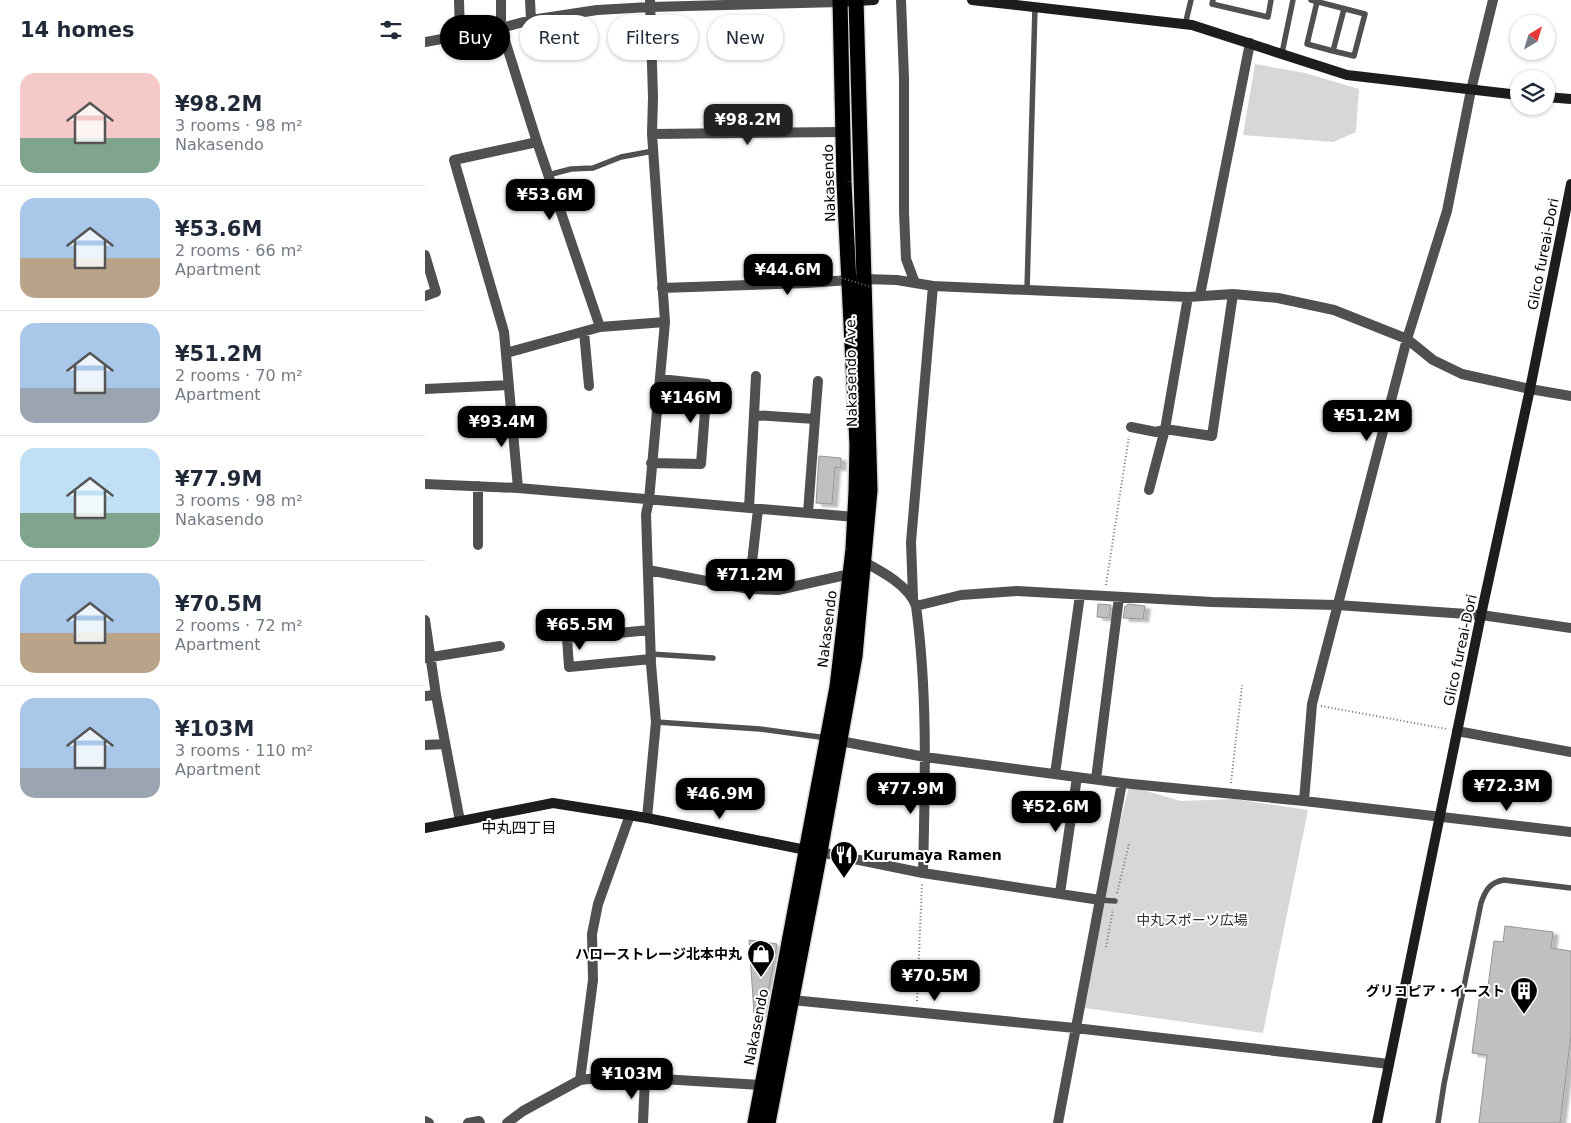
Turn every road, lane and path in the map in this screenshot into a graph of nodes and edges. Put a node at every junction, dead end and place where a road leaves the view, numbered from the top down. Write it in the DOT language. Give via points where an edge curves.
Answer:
graph roads {
  1 [pos="459,0"];
  2 [pos="501,0"];
  3 [pos="530,0"];
  4 [pos="874,0"];
  5 [pos="901,0"];
  6 [pos="972,0"];
  7 [pos="1191,0"];
  8 [pos="1213,0"];
  9 [pos="1271,0"];
  10 [pos="1285,0"];
  11 [pos="1493,0"];
  12 [pos="848,1"];
  13 [pos="1293,1"];
  14 [pos="1314,1"];
  15 [pos="650,3"];
  16 [pos="597,5"];
  17 [pos="1035,7"];
  18 [pos="1344,9"];
  19 [pos="459,15"];
  20 [pos="501,15"];
  21 [pos="531,15"];
  22 [pos="553,15"];
  23 [pos="1185,25"];
  24 [pos="440,39"];
  25 [pos="425,42"];
  26 [pos="1250,43"];
  27 [pos="1333,51"];
  28 [pos="1282,53"];
  29 [pos="510,56"];
  30 [pos="1471,90"];
  31 [pos="1510,94"];
  32 [pos="1555,98"];
  33 [pos="1571,99"];
  34 [pos="843,132"];
  35 [pos="652,134"];
  36 [pos="537,142"];
  37 [pos="653,152"];
  38 [pos="548,175"];
  39 [pos="1571,184"];
  40 [pos="425,255"];
  41 [pos="856,281"];
  42 [pos="915,282"];
  43 [pos="933,286"];
  44 [pos="663,288"];
  45 [pos="1027,290"];
  46 [pos="1233,294"];
  47 [pos="1200,295"];
  48 [pos="425,296"];
  49 [pos="1188,297"];
  50 [pos="665,322"];
  51 [pos="599,328"];
  52 [pos="585,332"];
  53 [pos="1407,339"];
  54 [pos="506,353"];
  55 [pos="756,376"];
  56 [pos="660,379"];
  57 [pos="818,381"];
  58 [pos="509,385"];
  59 [pos="589,386"];
  60 [pos="425,388"];
  61 [pos="1530,389"];
  62 [pos="1571,396"];
  63 [pos="754,414"];
  64 [pos="815,419"];
  65 [pos="1131,427"];
  66 [pos="1165,430"];
  67 [pos="651,463"];
  68 [pos="425,484"];
  69 [pos="478,486"];
  70 [pos="518,488"];
  71 [pos="1149,490"];
  72 [pos="649,500"];
  73 [pos="753,508"];
  74 [pos="808,513"];
  75 [pos="855,517"];
  76 [pos="478,545"];
  77 [pos="865,562"];
  78 [pos="648,570"];
  79 [pos="850,574"];
  80 [pos="749,588"];
  81 [pos="1080,595"];
  82 [pos="1104,596"];
  83 [pos="1119,597"];
  84 [pos="915,602"];
  85 [pos="1337,605"];
  86 [pos="1481,615"];
  87 [pos="425,620"];
  88 [pos="1571,628"];
  89 [pos="650,630"];
  90 [pos="500,646"];
  91 [pos="651,656"];
  92 [pos="428,658"];
  93 [pos="713,658"];
  94 [pos="1242,685"];
  95 [pos="436,695"];
  96 [pos="425,696"];
  97 [pos="1312,704"];
  98 [pos="656,722"];
  99 [pos="1457,731"];
  100 [pos="833,740"];
  101 [pos="445,744"];
  102 [pos="425,745"];
  103 [pos="1571,752"];
  104 [pos="925,757"];
  105 [pos="1055,774"];
  106 [pos="1077,777"];
  107 [pos="1096,779"];
  108 [pos="1122,783"];
  109 [pos="1230,793"];
  110 [pos="1304,800"];
  111 [pos="630,815"];
  112 [pos="1440,817"];
  113 [pos="647,818"];
  114 [pos="460,821"];
  115 [pos="425,828"];
  116 [pos="1571,832"];
  117 [pos="1129,844"];
  118 [pos="813,851"];
  119 [pos="923,873"];
  120 [pos="1571,888"];
  121 [pos="1117,892"];
  122 [pos="1060,893"];
  123 [pos="1100,900"];
  124 [pos="1115,901"];
  125 [pos="1112,914"];
  126 [pos="1106,947"];
  127 [pos="792,1000"];
  128 [pos="917,1012"];
  129 [pos="1075,1028"];
  130 [pos="1389,1064"];
  131 [pos="645,1078"];
  132 [pos="580,1080"];
  133 [pos="761,1085"];
  134 [pos="425,1121"];
  135 [pos="429,1123"];
  136 [pos="469,1123"];
  137 [pos="480,1123"];
  138 [pos="507,1123"];
  139 [pos="643,1123"];
  140 [pos="755,1123"];
  141 [pos="767,1123"];
  142 [pos="1058,1123"];
  143 [pos="1377,1123"];
  144 [pos="1438,1123"];
  1 -- 19 [label="street"];
  2 -- 20 [label="street"];
  3 -- 21 [label="street"];
  4 -- 12 [label="street"];
  5 -- 42 [label="street" via="906,258"];
  6 -- 17 [label="street"];
  7 -- 23 [label="lane"];
  8 -- 9 [label="lane" via="1212,4 1267,16"];
  10 -- 13 [label="lane"];
  11 -- 30 [label="street"];
  12 -- 15 [label="street"];
  12 -- 34 [label="highway"];
  12 -- 41 [label="highway, Nakasendo Ave." via="860,194"];
  13 -- 28 [label="lane"];
  14 -- 18 [label="lane"];
  14 -- 27 [label="lane" via="1307,44"];
  15 -- 16 [label="street"];
  15 -- 35 [label="street"];
  16 -- 22 [label="street"];
  17 -- 23 [label="street"];
  17 -- 45 [label="lane"];
  18 -- 27 [label="lane"];
  18 -- 27 [label="lane" via="1365,14 1357,48 1354,56"];
  23 -- 26 [label="street"];
  24 -- 25 [label="street"];
  26 -- 28 [label="street"];
  26 -- 47 [label="street"];
  28 -- 30 [label="street" via="1347,75"];
  29 -- 36 [label="street"];
  30 -- 31 [label="street"];
  30 -- 53 [label="street" via="1447,211"];
  32 -- 33 [label="street"];
  34 -- 35 [label="street"];
  34 -- 41 [label="highway, Nakasendo"];
  35 -- 37 [label="street"];
  36 -- 38 [label="street"];
  36 -- 54 [label="street" via="454,160 504,332"];
  37 -- 38 [label="lane" via="621,157 593,168"];
  37 -- 44 [label="street"];
  38 -- 51 [label="street"];
  39 -- 61 [label="street, Glico fureai-Dori"];
  40 -- 48 [label="street" via="436,292"];
  41 -- 41 [label="path, bridge"];
  41 -- 42 [label="street"];
  41 -- 44 [label="street"];
  41 -- 75 [label="highway, Nakasendo"];
  41 -- 77 [label="highway, Nakasendo Ave." via="870,490"];
  42 -- 43 [label="street"];
  43 -- 45 [label="street"];
  43 -- 84 [label="street" via="911,542"];
  44 -- 50 [label="street"];
  45 -- 49 [label="street"];
  46 -- 47 [label="street"];
  46 -- 53 [label="street" via="1278,298 1334,310"];
  46 -- 66 [label="street" via="1212,436"];
  47 -- 49 [label="street"];
  49 -- 66 [label="street"];
  50 -- 51 [label="street"];
  50 -- 56 [label="street"];
  51 -- 52 [label="street"];
  52 -- 54 [label="street"];
  52 -- 59 [label="street"];
  53 -- 61 [label="street" via="1433,360 1462,374"];
  53 -- 85 [label="street"];
  54 -- 58 [label="street"];
  55 -- 63 [label="street"];
  56 -- 67 [label="street"];
  56 -- 67 [label="street" via="707,384 701,464"];
  57 -- 64 [label="street"];
  58 -- 60 [label="street"];
  58 -- 70 [label="street"];
  61 -- 62 [label="street"];
  61 -- 86 [label="street, Glico fureai-Dori"];
  63 -- 64 [label="street"];
  63 -- 73 [label="street"];
  64 -- 74 [label="street"];
  65 -- 66 [label="street" via="1156,432"];
  65 -- 82 [label="path"];
  66 -- 71 [label="street"];
  67 -- 72 [label="street"];
  68 -- 69 [label="street"];
  69 -- 70 [label="street"];
  69 -- 76 [label="street"];
  70 -- 72 [label="street"];
  72 -- 73 [label="street"];
  72 -- 78 [label="street" via="646,514"];
  73 -- 74 [label="street"];
  73 -- 80 [label="street"];
  74 -- 75 [label="street"];
  75 -- 79 [label="highway, Nakasendo"];
  77 -- 84 [label="street" via="884,573"];
  77 -- 100 [label="highway, Nakasendo" via="855,656"];
  78 -- 80 [label="street"];
  78 -- 89 [label="street"];
  79 -- 80 [label="street" via="778,590"];
  79 -- 100 [label="highway, Nakasendo"];
  81 -- 82 [label="street"];
  81 -- 84 [label="street" via="1008,592"];
  81 -- 105 [label="street"];
  82 -- 83 [label="street"];
  83 -- 85 [label="street"];
  83 -- 107 [label="street"];
  84 -- 104 [label="street" via="921,643"];
  85 -- 86 [label="street"];
  85 -- 97 [label="street"];
  86 -- 88 [label="street"];
  86 -- 99 [label="street, Glico fureai-Dori"];
  87 -- 92 [label="street"];
  89 -- 91 [label="street"];
  89 -- 91 [label="street" via="567,638 569,667"];
  90 -- 92 [label="street"];
  91 -- 93 [label="lane"];
  91 -- 98 [label="street"];
  92 -- 95 [label="street"];
  94 -- 109 [label="path"];
  95 -- 96 [label="street"];
  95 -- 101 [label="street"];
  97 -- 99 [label="path"];
  97 -- 110 [label="street"];
  98 -- 100 [label="lane" via="761,730"];
  98 -- 113 [label="street"];
  99 -- 103 [label="street"];
  99 -- 112 [label="street, Glico fureai-Dori"];
  100 -- 104 [label="street"];
  100 -- 118 [label="highway, Nakasendo"];
  101 -- 102 [label="street"];
  101 -- 114 [label="street"];
  104 -- 105 [label="street"];
  104 -- 119 [label="street"];
  105 -- 106 [label="street"];
  106 -- 107 [label="street"];
  106 -- 122 [label="street"];
  107 -- 108 [label="street"];
  108 -- 109 [label="street"];
  108 -- 123 [label="street"];
  109 -- 110 [label="street"];
  110 -- 112 [label="street"];
  111 -- 113 [label="street"];
  111 -- 114 [label="street" via="553,803"];
  111 -- 132 [label="street" via="598,904 592,934 593,980"];
  112 -- 116 [label="street"];
  112 -- 130 [label="street, Glico fureai-Dori"];
  113 -- 118 [label="street"];
  114 -- 115 [label="street"];
  117 -- 121 [label="path"];
  118 -- 119 [label="street"];
  118 -- 127 [label="highway, Nakasendo"];
  118 -- 133 [label="highway, Nakasendo"];
  119 -- 122 [label="street"];
  119 -- 128 [label="path"];
  120 -- 144 [label="lane" via="1504,880 1497,881 1485,891"];
  122 -- 123 [label="street"];
  123 -- 124 [label="lane"];
  123 -- 129 [label="street"];
  125 -- 126 [label="path"];
  127 -- 128 [label="street"];
  127 -- 141 [label="highway, Nakasendo"];
  128 -- 129 [label="street"];
  129 -- 130 [label="street"];
  129 -- 142 [label="street"];
  130 -- 143 [label="street, Glico fureai-Dori"];
  131 -- 132 [label="street"];
  131 -- 133 [label="street"];
  131 -- 139 [label="street"];
  132 -- 138 [label="street"];
  133 -- 140 [label="highway, Nakasendo"];
  134 -- 135 [label="street"];
  136 -- 137 [label="street"];
}
